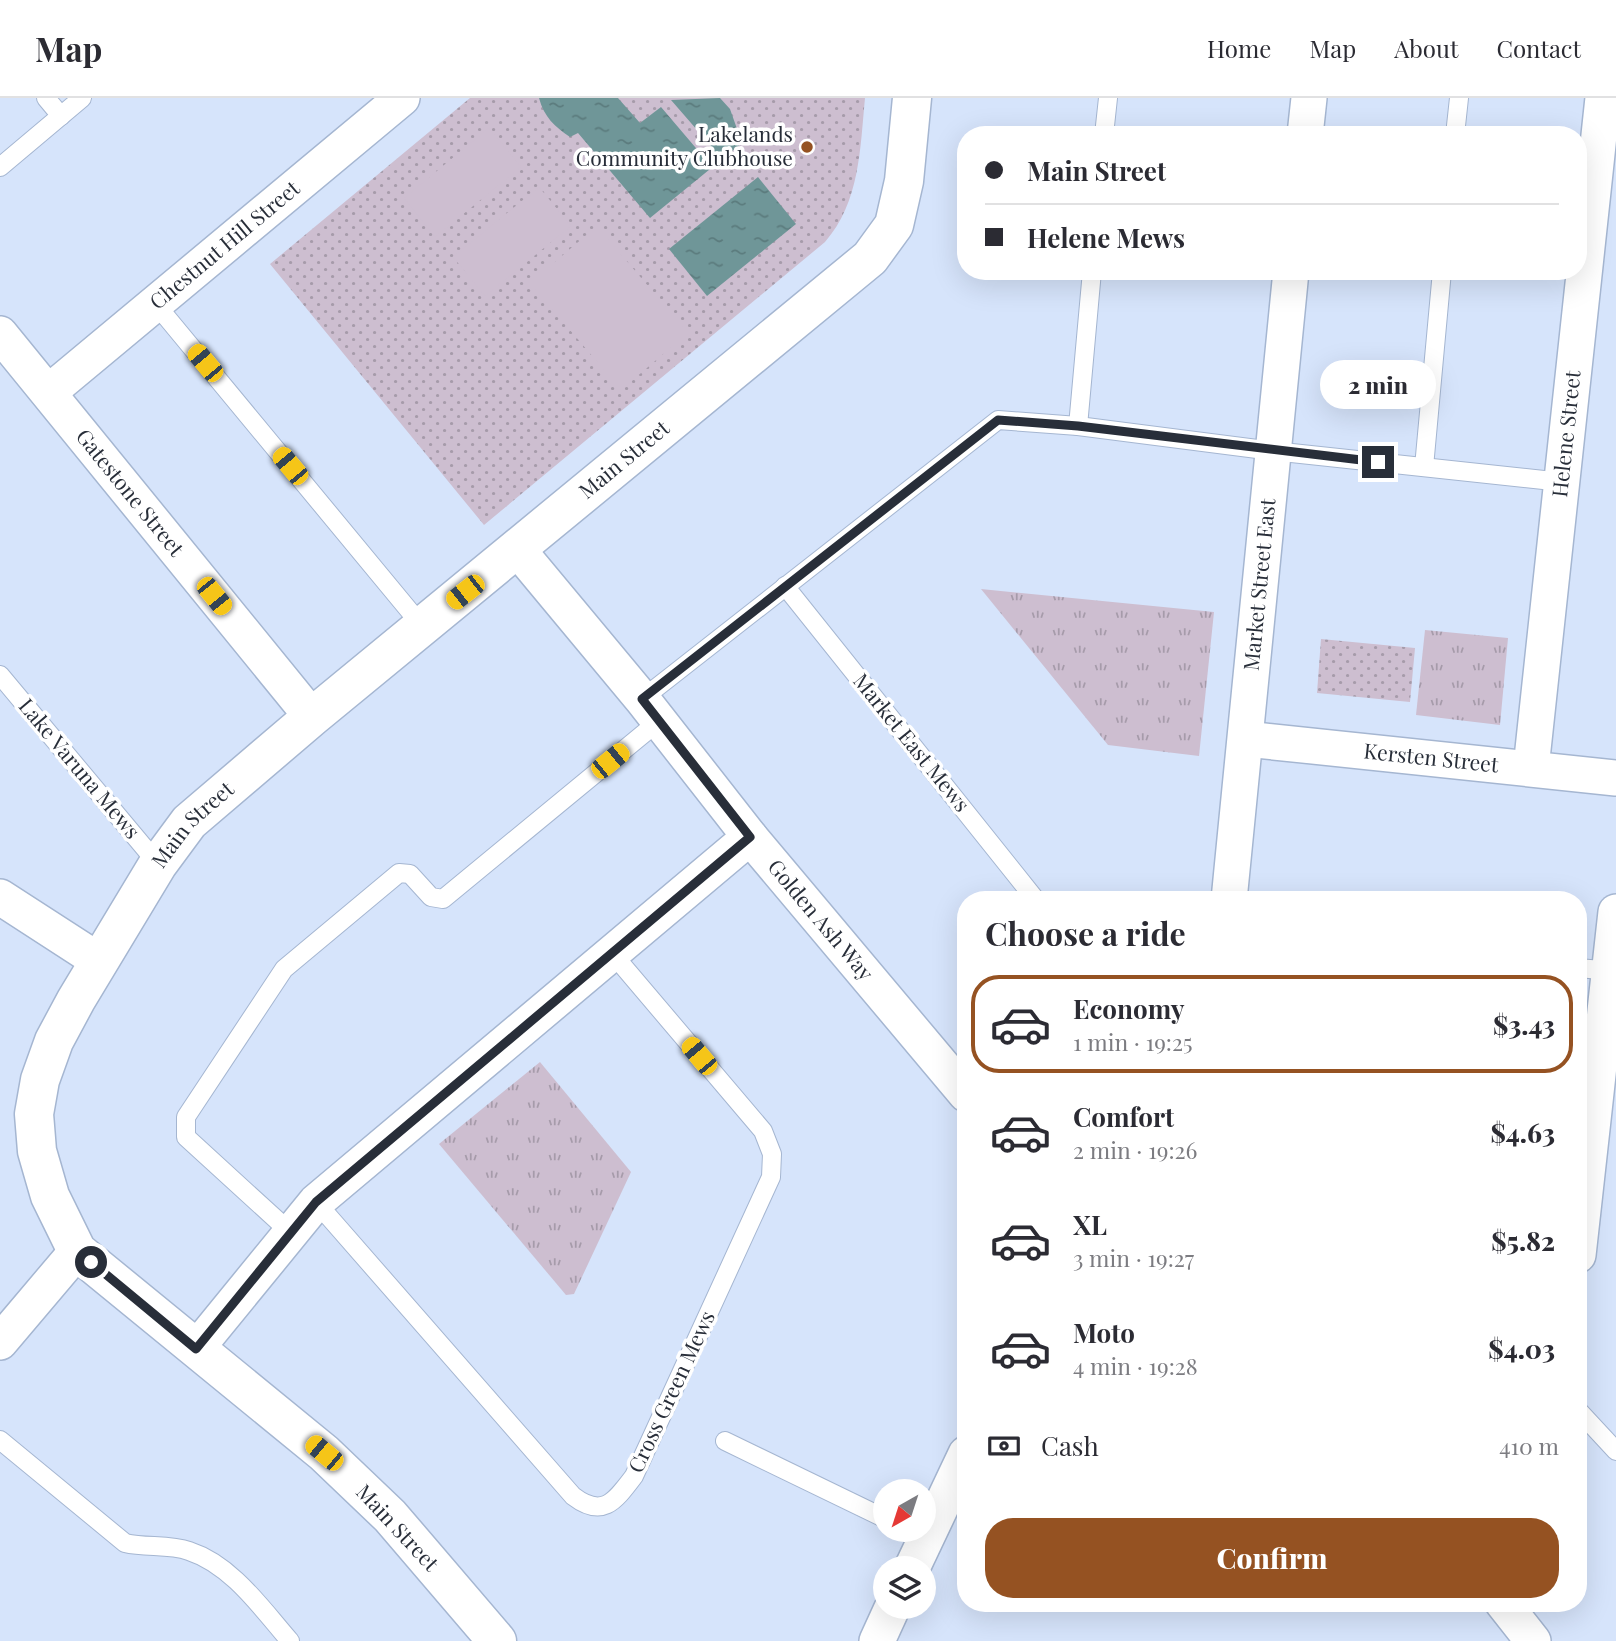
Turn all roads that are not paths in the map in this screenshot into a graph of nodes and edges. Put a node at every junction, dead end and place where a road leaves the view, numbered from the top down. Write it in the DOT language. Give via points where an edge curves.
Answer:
graph roads {
  1 [pos="46,98"];
  2 [pos="82,98"];
  3 [pos="402,98"];
  4 [pos="912,98"];
  5 [pos="1108,98"];
  6 [pos="1309,98"];
  7 [pos="1459,98"];
  8 [pos="1603,98"];
  9 [pos="61,116"];
  10 [pos="1105,126"];
  11 [pos="1306,126"];
  12 [pos="1456,126"];
  13 [pos="0,167"];
  14 [pos="1587,248"];
  15 [pos="1091,280"];
  16 [pos="1290,280"];
  17 [pos="1441,280"];
  18 [pos="1584,280"];
  19 [pos="155,302"];
  20 [pos="0,334"];
  21 [pos="49,392"];
  22 [pos="1078,426"];
  23 [pos="1273,451"];
  24 [pos="1424,467"];
  25 [pos="1562,482"];
  26 [pos="518,550"];
  27 [pos="785,586"];
  28 [pos="422,625"];
  29 [pos="0,675"];
  30 [pos="650,710"];
  31 [pos="312,717"];
  32 [pos="1246,739"];
  33 [pos="1531,768"];
  34 [pos="1616,778"];
  35 [pos="750,837"];
  36 [pos="158,864"];
  37 [pos="1029,891"];
  38 [pos="1230,891"];
  39 [pos="0,897"];
  40 [pos="1616,912"];
  41 [pos="612,953"];
  42 [pos="99,961"];
  43 [pos="1602,970"];
  44 [pos="957,1083"];
  45 [pos="1587,1148"];
  46 [pos="316,1202"];
  47 [pos="290,1232"];
  48 [pos="77,1251"];
  49 [pos="0,1342"];
  50 [pos="196,1349"];
  51 [pos="1587,1420"];
  52 [pos="0,1440"];
  53 [pos="725,1441"];
  54 [pos="1616,1451"];
  55 [pos="957,1470"];
  56 [pos="873,1513"];
  57 [pos="915,1545"];
  58 [pos="1510,1612"];
  59 [pos="887,1619"];
  60 [pos="290,1641"];
  61 [pos="497,1641"];
  62 [pos="877,1641"];
  63 [pos="1533,1641"];
  1 -- 9 [label="lane"];
  2 -- 9 [label="lane"];
  3 -- 19 [label="street, Chestnut Hill Street"];
  4 -- 26 [label="street, Main Street" via="904,181 894,225 870,258"];
  5 -- 10 [label="lane"];
  6 -- 11 [label="street"];
  7 -- 12 [label="lane"];
  8 -- 14 [label="street, Helene Street"];
  9 -- 13 [label="lane"];
  15 -- 22 [label="lane"];
  16 -- 23 [label="street, Market Street East"];
  17 -- 24 [label="lane"];
  18 -- 25 [label="street, Helene Street"];
  19 -- 21 [label="street, Chestnut Hill Street"];
  19 -- 28 [label="lane"];
  20 -- 21 [label="street, Gatestone Street"];
  21 -- 31 [label="street, Gatestone Street"];
  22 -- 23 [label="lane"];
  22 -- 27 [label="lane" via="998,420"];
  23 -- 24 [label="lane"];
  23 -- 32 [label="street, Market Street East"];
  24 -- 25 [label="lane"];
  25 -- 33 [label="street, Helene Street"];
  26 -- 28 [label="street, Main Street"];
  26 -- 30 [label="street, Golden Ash Way"];
  27 -- 30 [label="lane"];
  27 -- 37 [label="lane, Market East Mews"];
  28 -- 31 [label="street, Main Street"];
  29 -- 36 [label="lane, Lake Varuna Mews"];
  30 -- 35 [label="street, Golden Ash Way"];
  30 -- 47 [label="lane" via="443,899 430,897 410,874 399,873 284,969 186,1118 186,1137"];
  31 -- 36 [label="street, Main Street" via="189,822"];
  32 -- 33 [label="street, Kersten Street"];
  32 -- 38 [label="street, Market Street East"];
  33 -- 34 [label="street, Kersten Street"];
  35 -- 41 [label="street"];
  35 -- 44 [label="street, Golden Ash Way"];
  36 -- 42 [label="street, Main Street"];
  39 -- 42 [label="street"];
  40 -- 43 [label="street"];
  41 -- 46 [label="street"];
  41 -- 46 [label="lane, Cross Green Mews" via="763,1131 772,1154 771,1177 634,1476 620,1494 602,1507 587,1507 573,1496"];
  42 -- 48 [label="street, Main Street" via="54,1041 34,1114 37,1152 50,1196"];
  43 -- 45 [label="street"];
  46 -- 47 [label="street"];
  47 -- 50 [label="street"];
  48 -- 49 [label="street"];
  48 -- 50 [label="street, Main Street"];
  50 -- 61 [label="street, Main Street" via="324,1453 390,1516"];
  51 -- 54 [label="lane"];
  52 -- 60 [label="lane" via="125,1543 188,1550 215,1563"];
  53 -- 56 [label="lane"];
  55 -- 57 [label="street"];
  58 -- 63 [label="street"];
  59 -- 62 [label="street"];
}
